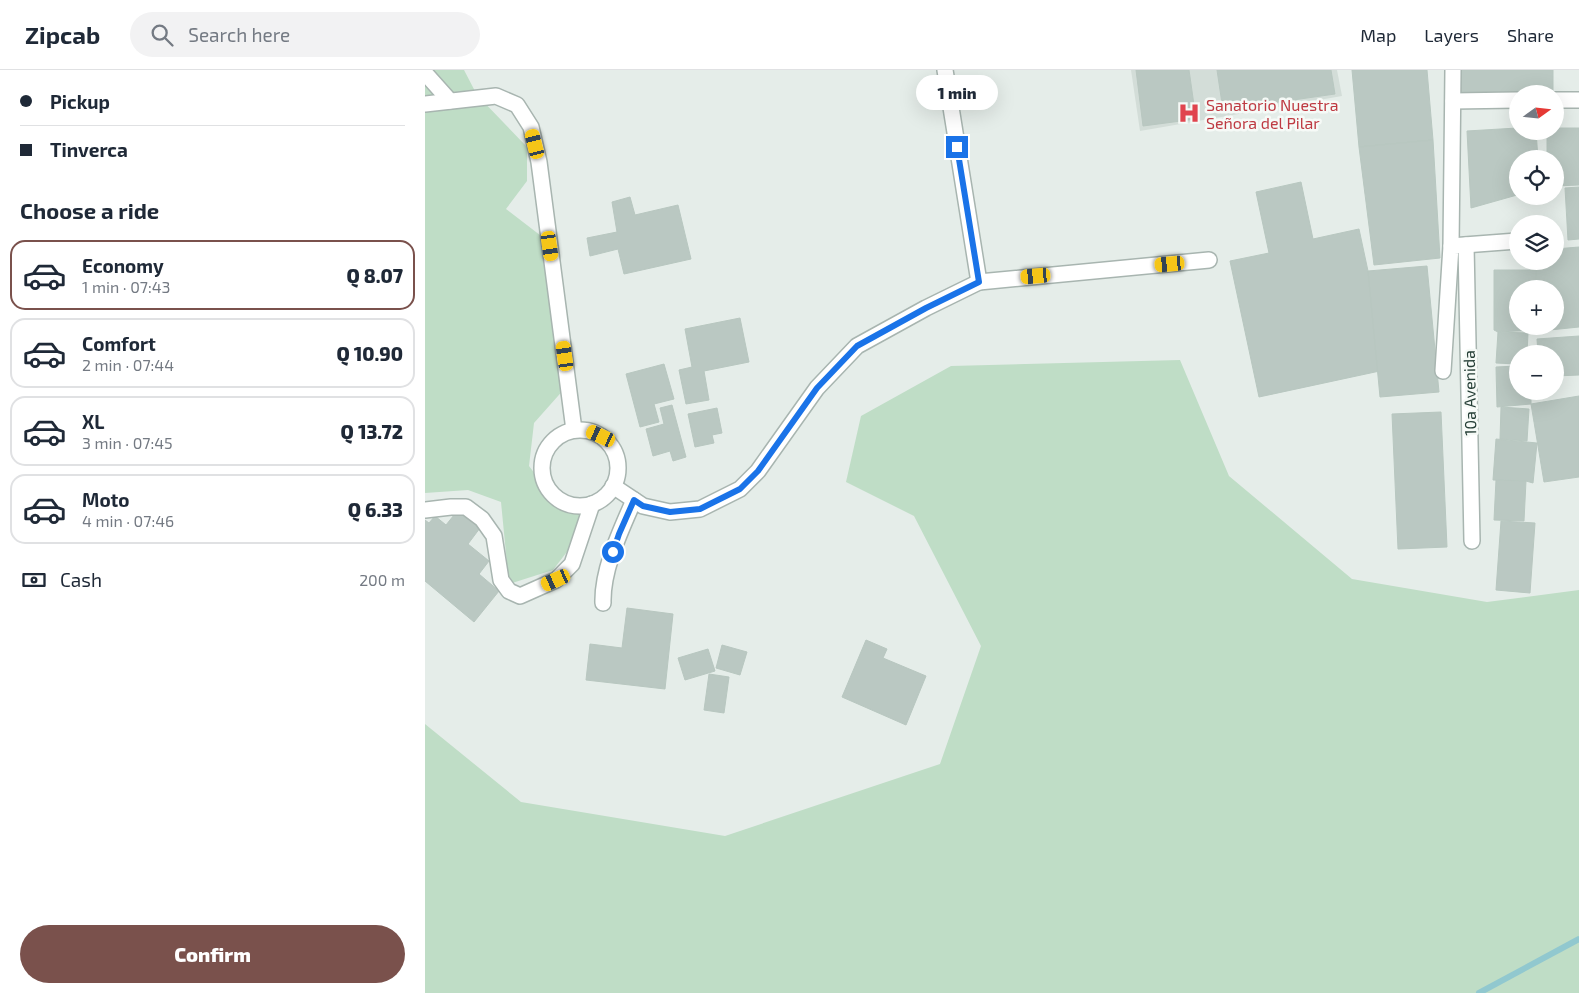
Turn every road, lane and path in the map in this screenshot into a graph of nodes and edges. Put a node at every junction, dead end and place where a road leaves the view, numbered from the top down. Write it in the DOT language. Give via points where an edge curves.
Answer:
graph roads {
  1 [pos="945,70"];
  2 [pos="1453,70"];
  3 [pos="425,72"];
  4 [pos="1453,100"];
  5 [pos="1509,100"];
  6 [pos="1564,100"];
  7 [pos="1579,100"];
  8 [pos="450,101"];
  9 [pos="425,104"];
  10 [pos="1509,242"];
  11 [pos="1459,246"];
  12 [pos="1209,260"];
  13 [pos="979,282"];
  14 [pos="1443,371"];
  15 [pos="574,430"];
  16 [pos="613,486"];
  17 [pos="634,500"];
  18 [pos="593,504"];
  19 [pos="425,510"];
  20 [pos="1472,541"];
  21 [pos="603,603"];
  1 -- 13 [label="street"];
  2 -- 4 [label="street, 10a Avenida"];
  3 -- 8 [label="street"];
  4 -- 5 [label="street"];
  4 -- 11 [label="street, 10a Avenida"];
  6 -- 7 [label="street"];
  8 -- 9 [label="street"];
  8 -- 15 [label="street" via="496,96 517,105 531,127 539,162"];
  10 -- 11 [label="street"];
  11 -- 14 [label="street"];
  11 -- 20 [label="street, 10a Avenida"];
  12 -- 13 [label="street"];
  13 -- 17 [label="street" via="857,346 817,388 758,471 740,489 700,509 670,512 643,506"];
  15 -- 16 [label="street" via="588,430 611,446 617,459 618,473"];
  15 -- 18 [label="street" via="561,434 544,456 542,470 545,483 553,495 565,503"];
  16 -- 17 [label="street"];
  16 -- 18 [label="street" via="605,497"];
  17 -- 21 [label="street" via="619,534 603,588"];
  18 -- 19 [label="street" via="572,564 556,580 520,596 509,591 501,580 494,536 482,519 466,507"];
}
